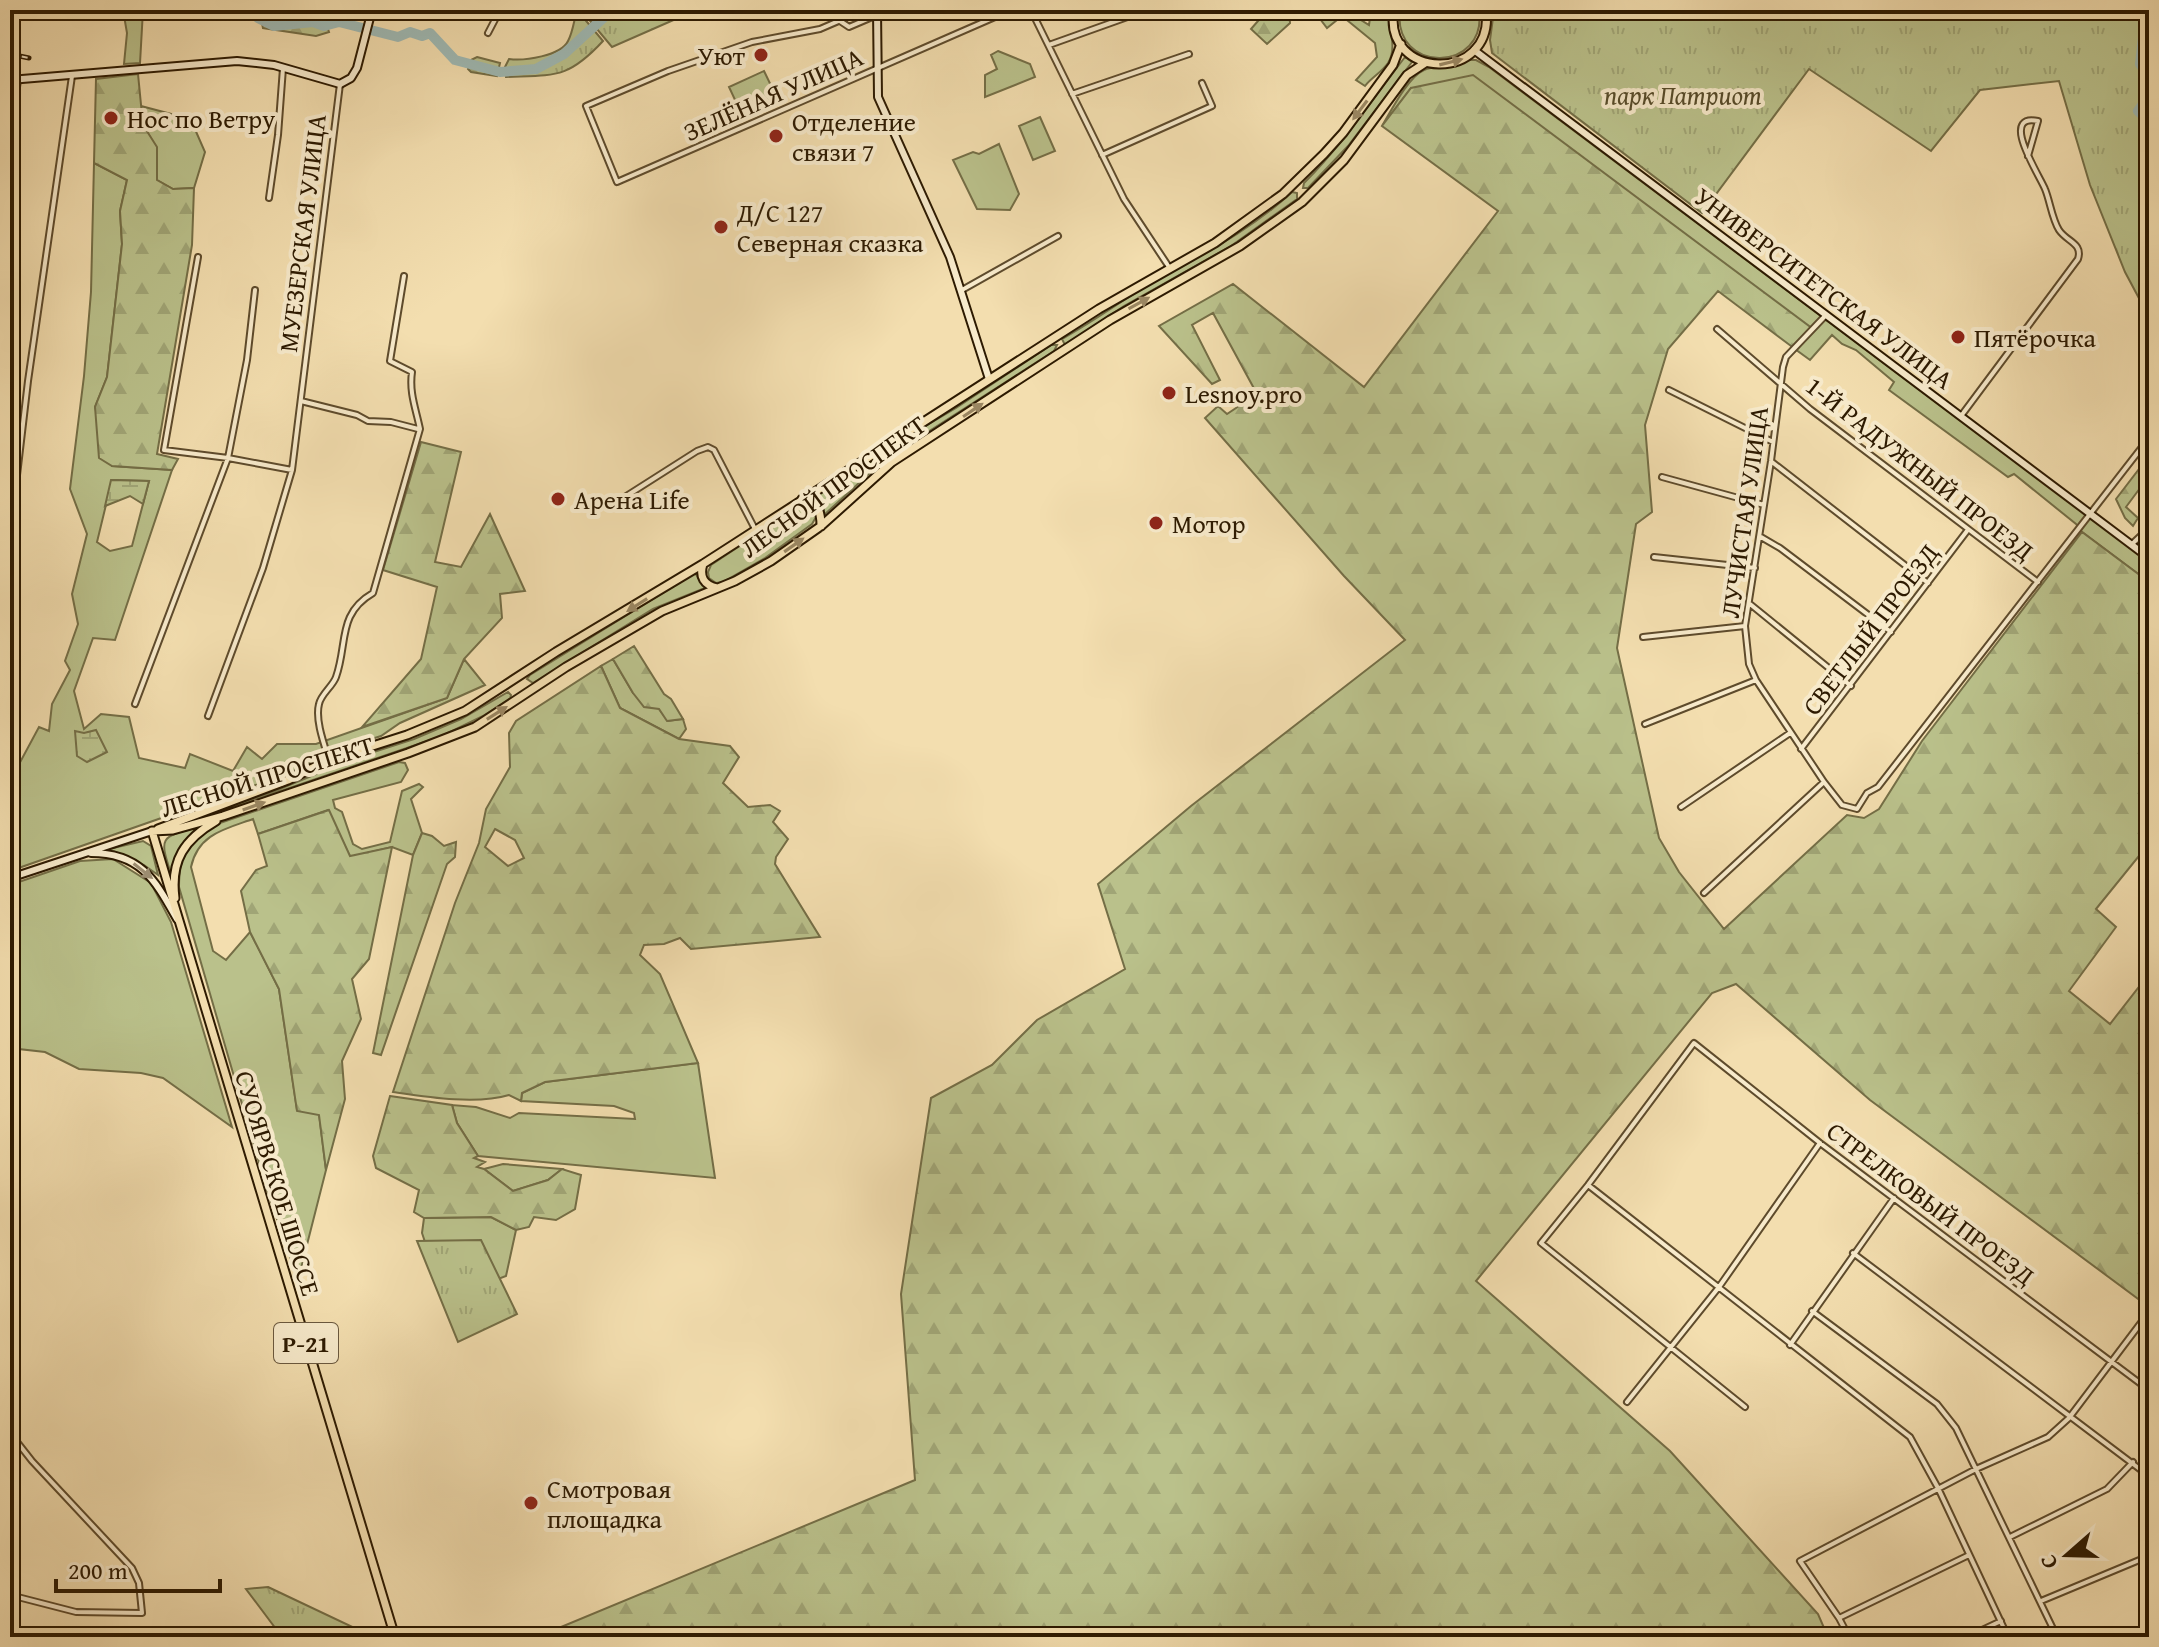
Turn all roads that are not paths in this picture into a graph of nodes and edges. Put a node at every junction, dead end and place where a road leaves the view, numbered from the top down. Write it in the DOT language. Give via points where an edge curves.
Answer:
graph roads {
  1 [pos="372,10"];
  2 [pos="500,10"];
  3 [pos="864,10"];
  4 [pos="1011,10"];
  5 [pos="1031,10"];
  6 [pos="1147,10"];
  7 [pos="1394,10"];
  8 [pos="1486,10"];
  9 [pos="877,12"];
  10 [pos="840,21"];
  11 [pos="488,33"];
  12 [pos="1401,44"];
  13 [pos="1049,45"];
  14 [pos="1474,50"];
  15 [pos="1189,54"];
  16 [pos="1425,63"];
  17 [pos="877,67"];
  18 [pos="283,68"];
  19 [pos="72,76"];
  20 [pos="14,80"];
  21 [pos="1202,83"];
  22 [pos="340,84"];
  23 [pos="1072,94"];
  24 [pos="10,137"];
  25 [pos="1102,155"];
  26 [pos="2028,156"];
  27 [pos="1299,180"];
  28 [pos="1290,188"];
  29 [pos="1312,192"];
  30 [pos="269,198"];
  31 [pos="1302,202"];
  32 [pos="1058,236"];
  33 [pos="198,257"];
  34 [pos="1169,267"];
  35 [pos="404,276"];
  36 [pos="255,290"];
  37 [pos="962,290"];
  38 [pos="1826,315"];
  39 [pos="1717,329"];
  40 [pos="1053,339"];
  41 [pos="1062,351"];
  42 [pos="989,379"];
  43 [pos="1780,381"];
  44 [pos="1669,390"];
  45 [pos="301,401"];
  46 [pos="1961,416"];
  47 [pos="420,429"];
  48 [pos="2149,438"];
  49 [pos="1773,442"];
  50 [pos="882,448"];
  51 [pos="228,458"];
  52 [pos="1771,461"];
  53 [pos="892,462"];
  54 [pos="292,470"];
  55 [pos="1662,477"];
  56 [pos="13,482"];
  57 [pos="802,499"];
  58 [pos="1764,505"];
  59 [pos="609,507"];
  60 [pos="2090,514"];
  61 [pos="821,526"];
  62 [pos="2149,528"];
  63 [pos="755,529"];
  64 [pos="1968,530"];
  65 [pos="10,535"];
  66 [pos="1760,536"];
  67 [pos="2141,538"];
  68 [pos="2149,538"];
  69 [pos="2131,545"];
  70 [pos="1654,557"];
  71 [pos="2149,558"];
  72 [pos="703,564"];
  73 [pos="1755,568"];
  74 [pos="2038,582"];
  75 [pos="1928,583"];
  76 [pos="717,588"];
  77 [pos="1749,603"];
  78 [pos="1745,626"];
  79 [pos="1891,632"];
  80 [pos="1643,637"];
  81 [pos="524,674"];
  82 [pos="1756,680"];
  83 [pos="508,685"];
  84 [pos="1851,686"];
  85 [pos="533,689"];
  86 [pos="518,700"];
  87 [pos="135,704"];
  88 [pos="208,716"];
  89 [pos="1645,724"];
  90 [pos="1790,733"];
  91 [pos="1801,749"];
  92 [pos="329,760"];
  93 [pos="1824,782"];
  94 [pos="1681,807"];
  95 [pos="223,816"];
  96 [pos="152,831"];
  97 [pos="83,853"];
  98 [pos="10,878"];
  99 [pos="1704,893"];
  100 [pos="179,924"];
  101 [pos="1820,1143"];
  102 [pos="1588,1185"];
  103 [pos="1894,1198"];
  104 [pos="1853,1253"];
  105 [pos="1719,1287"];
  106 [pos="1812,1311"];
  107 [pos="2149,1312"];
  108 [pos="1790,1345"];
  109 [pos="1671,1347"];
  110 [pos="2111,1361"];
  111 [pos="2149,1390"];
  112 [pos="1627,1402"];
  113 [pos="1745,1407"];
  114 [pos="2069,1418"];
  115 [pos="10,1433"];
  116 [pos="2133,1462"];
  117 [pos="1976,1469"];
  118 [pos="2149,1476"];
  119 [pos="1938,1488"];
  120 [pos="2010,1537"];
  121 [pos="1969,1555"];
  122 [pos="2149,1556"];
  123 [pos="10,1595"];
  124 [pos="2041,1601"];
  125 [pos="1839,1618"];
  126 [pos="2001,1621"];
  127 [pos="2149,1628"];
  128 [pos="395,1637"];
  129 [pos="1849,1637"];
  130 [pos="1967,1637"];
  131 [pos="2008,1637"];
  132 [pos="2057,1637"];
  133 [pos="2132,1637"];
  1 -- 22 [label="main road, МУЕЗЕРСКАЯ УЛИЦА" via="351,78"];
  2 -- 11 [label="street"];
  3 -- 9 [label="street"];
  3 -- 10 [label="street"];
  4 -- 17 [label="street, ЗЕЛЁНАЯ УЛИЦА"];
  5 -- 13 [label="street"];
  6 -- 13 [label="street"];
  7 -- 12 [label="main road" via="1394,32"];
  8 -- 14 [label="main road" via="1485,30"];
  9 -- 10 [label="street" via="849,27"];
  9 -- 17 [label="main road"];
  10 -- 17 [label="street, ЗЕЛЁНАЯ УЛИЦА" via="752,42 586,106 617,182"];
  12 -- 16 [label="main road"];
  12 -- 27 [label="main road, ЛЕСНОЙ ПРОСПЕКТ, one-way" via="1393,65 1361,110"];
  13 -- 23 [label="street"];
  16 -- 14 [label="main road, one-way" via="1451,64"];
  14 -- 38 [label="main road, УНИВЕРСИТЕТСКАЯ УЛИЦА"];
  15 -- 23 [label="street"];
  16 -- 29 [label="main road, ЛЕСНОЙ ПРОСПЕКТ" via="1407,75 1344,160"];
  17 -- 37 [label="main road" via="878,97"];
  18 -- 19 [label="main road" via="237,61"];
  18 -- 22 [label="main road"];
  18 -- 30 [label="street"];
  19 -- 20 [label="main road"];
  19 -- 56 [label="street"];
  20 -- 24 [label="street"];
  21 -- 25 [label="street" via="1212,106"];
  22 -- 45 [label="street, МУЕЗЕРСКАЯ УЛИЦА"];
  23 -- 25 [label="street"];
  25 -- 34 [label="street"];
  26 -- 26 [label="street" via="2021,129 2032,119 2039,126"];
  26 -- 46 [label="street" via="2059,230 2080,252"];
  27 -- 28 [label="main road, ЛЕСНОЙ ПРОСПЕКТ"];
  27 -- 29 [label="main road" via="1302,190"];
  28 -- 31 [label="main road" via="1299,192"];
  28 -- 34 [label="main road, ЛЕСНОЙ ПРОСПЕКТ" via="1232,232"];
  29 -- 31 [label="main road, ЛЕСНОЙ ПРОСПЕКТ"];
  41 -- 31 [label="main road, ЛЕСНОЙ ПРОСПЕКТ, one-way" via="1240,246"];
  32 -- 37 [label="street"];
  33 -- 51 [label="street" via="164,450"];
  34 -- 40 [label="main road, ЛЕСНОЙ ПРОСПЕКТ"];
  35 -- 47 [label="street" via="390,361 412,372 410,392"];
  36 -- 51 [label="street"];
  37 -- 42 [label="main road"];
  38 -- 43 [label="street, ЛУЧИСТАЯ УЛИЦА" via="1786,357"];
  38 -- 46 [label="main road, УНИВЕРСИТЕТСКАЯ УЛИЦА"];
  39 -- 43 [label="street, 1-Й РАДУЖНЫЙ ПРОЕЗД"];
  40 -- 41 [label="main road" via="1062,344"];
  40 -- 42 [label="main road, ЛЕСНОЙ ПРОСПЕКТ"];
  53 -- 41 [label="main road, ЛЕСНОЙ ПРОСПЕКТ, one-way"];
  42 -- 50 [label="main road, ЛЕСНОЙ ПРОСПЕКТ"];
  43 -- 49 [label="street, ЛУЧИСТАЯ УЛИЦА"];
  43 -- 64 [label="street, 1-Й РАДУЖНЫЙ ПРОЕЗД"];
  44 -- 49 [label="street"];
  45 -- 47 [label="street" via="368,421"];
  45 -- 54 [label="street, МУЕЗЕРСКАЯ УЛИЦА"];
  46 -- 60 [label="main road, УНИВЕРСИТЕТСКАЯ УЛИЦА"];
  47 -- 92 [label="street" via="373,593 357,602 346,625 336,679 319,703"];
  48 -- 60 [label="street"];
  49 -- 52 [label="street, ЛУЧИСТАЯ УЛИЦА"];
  50 -- 53 [label="main road"];
  50 -- 57 [label="main road, ЛЕСНОЙ ПРОСПЕКТ"];
  51 -- 54 [label="street"];
  51 -- 87 [label="street"];
  52 -- 58 [label="street, ЛУЧИСТАЯ УЛИЦА"];
  52 -- 75 [label="street"];
  53 -- 61 [label="main road, ЛЕСНОЙ ПРОСПЕКТ"];
  54 -- 88 [label="street, МУЕЗЕРСКАЯ УЛИЦА" via="263,568"];
  55 -- 58 [label="street"];
  56 -- 65 [label="street"];
  57 -- 61 [label="main road" via="817,506"];
  57 -- 63 [label="main road, ЛЕСНОЙ ПРОСПЕКТ"];
  58 -- 66 [label="street, ЛУЧИСТАЯ УЛИЦА"];
  59 -- 63 [label="street" via="708,447"];
  60 -- 69 [label="main road, УНИВЕРСИТЕТСКАЯ УЛИЦА"];
  60 -- 74 [label="street"];
  76 -- 61 [label="main road, ЛЕСНОЙ ПРОСПЕКТ, one-way" via="771,561"];
  62 -- 67 [label="street"];
  63 -- 72 [label="main road, ЛЕСНОЙ ПРОСПЕКТ"];
  64 -- 74 [label="street, 1-Й РАДУЖНЫЙ ПРОЕЗД"];
  64 -- 75 [label="street, СВЕТЛЫЙ ПРОЕЗД"];
  66 -- 73 [label="street, ЛУЧИСТАЯ УЛИЦА"];
  66 -- 79 [label="street"];
  67 -- 68 [label="street"];
  67 -- 69 [label="street"];
  69 -- 71 [label="main road, УНИВЕРСИТЕТСКАЯ УЛИЦА"];
  70 -- 73 [label="street"];
  72 -- 76 [label="main road" via="703,580"];
  72 -- 81 [label="main road, ЛЕСНОЙ ПРОСПЕКТ, one-way"];
  73 -- 77 [label="street, ЛУЧИСТАЯ УЛИЦА"];
  74 -- 93 [label="street, ЛУЧИСТАЯ УЛИЦА" via="1906,754 1857,809 1842,805"];
  75 -- 79 [label="street, СВЕТЛЫЙ ПРОЕЗД"];
  76 -- 85 [label="main road, ЛЕСНОЙ ПРОСПЕКТ" via="662,611"];
  77 -- 78 [label="street, ЛУЧИСТАЯ УЛИЦА"];
  77 -- 84 [label="street"];
  78 -- 80 [label="street"];
  78 -- 82 [label="street, ЛУЧИСТАЯ УЛИЦА"];
  79 -- 84 [label="street, СВЕТЛЫЙ ПРОЕЗД"];
  81 -- 83 [label="main road, ЛЕСНОЙ ПРОСПЕКТ"];
  81 -- 85 [label="main road"];
  82 -- 89 [label="street"];
  82 -- 90 [label="street, ЛУЧИСТАЯ УЛИЦА"];
  83 -- 86 [label="main road"];
  83 -- 92 [label="main road, ЛЕСНОЙ ПРОСПЕКТ" via="433,725"];
  84 -- 91 [label="street, СВЕТЛЫЙ ПРОЕЗД"];
  85 -- 86 [label="main road, ЛЕСНОЙ ПРОСПЕКТ"];
  95 -- 86 [label="main road, ЛЕСНОЙ ПРОСПЕКТ, one-way" via="439,742"];
  90 -- 91 [label="street, ЛУЧИСТАЯ УЛИЦА"];
  90 -- 94 [label="street"];
  91 -- 93 [label="street, ЛУЧИСТАЯ УЛИЦА"];
  92 -- 96 [label="main road, ЛЕСНОЙ ПРОСПЕКТ"];
  93 -- 99 [label="street"];
  95 -- 96 [label="main road, ЛЕСНОЙ ПРОСПЕКТ"];
  95 -- 100 [label="main road" via="198,832 177,858 173,875"];
  96 -- 97 [label="main road"];
  96 -- 100 [label="main road, СУОЯРВСКОЕ ШОССЕ"];
  97 -- 98 [label="main road"];
  97 -- 100 [label="main road, one-way" via="108,853 143,868"];
  100 -- 128 [label="main road, СУОЯРВСКОЕ ШОССЕ / Р-21"];
  101 -- 102 [label="street, СТРЕЛКОВЫЙ ПРОЕЗД" via="1694,1043"];
  101 -- 103 [label="street, СТРЕЛКОВЫЙ ПРОЕЗД"];
  101 -- 105 [label="street"];
  102 -- 105 [label="street"];
  102 -- 109 [label="street" via="1541,1243"];
  103 -- 104 [label="street"];
  103 -- 110 [label="street, СТРЕЛКОВЫЙ ПРОЕЗД"];
  104 -- 106 [label="street"];
  104 -- 114 [label="street"];
  105 -- 108 [label="street"];
  105 -- 109 [label="street"];
  106 -- 108 [label="street"];
  106 -- 117 [label="street" via="1937,1404"];
  107 -- 110 [label="street"];
  108 -- 119 [label="street" via="1910,1437"];
  109 -- 112 [label="street"];
  109 -- 113 [label="street"];
  110 -- 111 [label="street, СТРЕЛКОВЫЙ ПРОЕЗД"];
  110 -- 114 [label="street"];
  114 -- 116 [label="street"];
  114 -- 117 [label="street" via="2048,1437"];
  115 -- 123 [label="street" via="132,1568 142,1613 76,1612"];
  116 -- 118 [label="street"];
  116 -- 120 [label="street" via="2107,1489"];
  117 -- 119 [label="street"];
  117 -- 120 [label="street"];
  119 -- 121 [label="street"];
  119 -- 125 [label="street" via="1800,1561"];
  120 -- 124 [label="street"];
  121 -- 125 [label="street"];
  121 -- 126 [label="street"];
  122 -- 124 [label="street"];
  124 -- 132 [label="street"];
  125 -- 129 [label="street"];
  126 -- 130 [label="street"];
  126 -- 131 [label="street"];
  127 -- 133 [label="street"];
}
